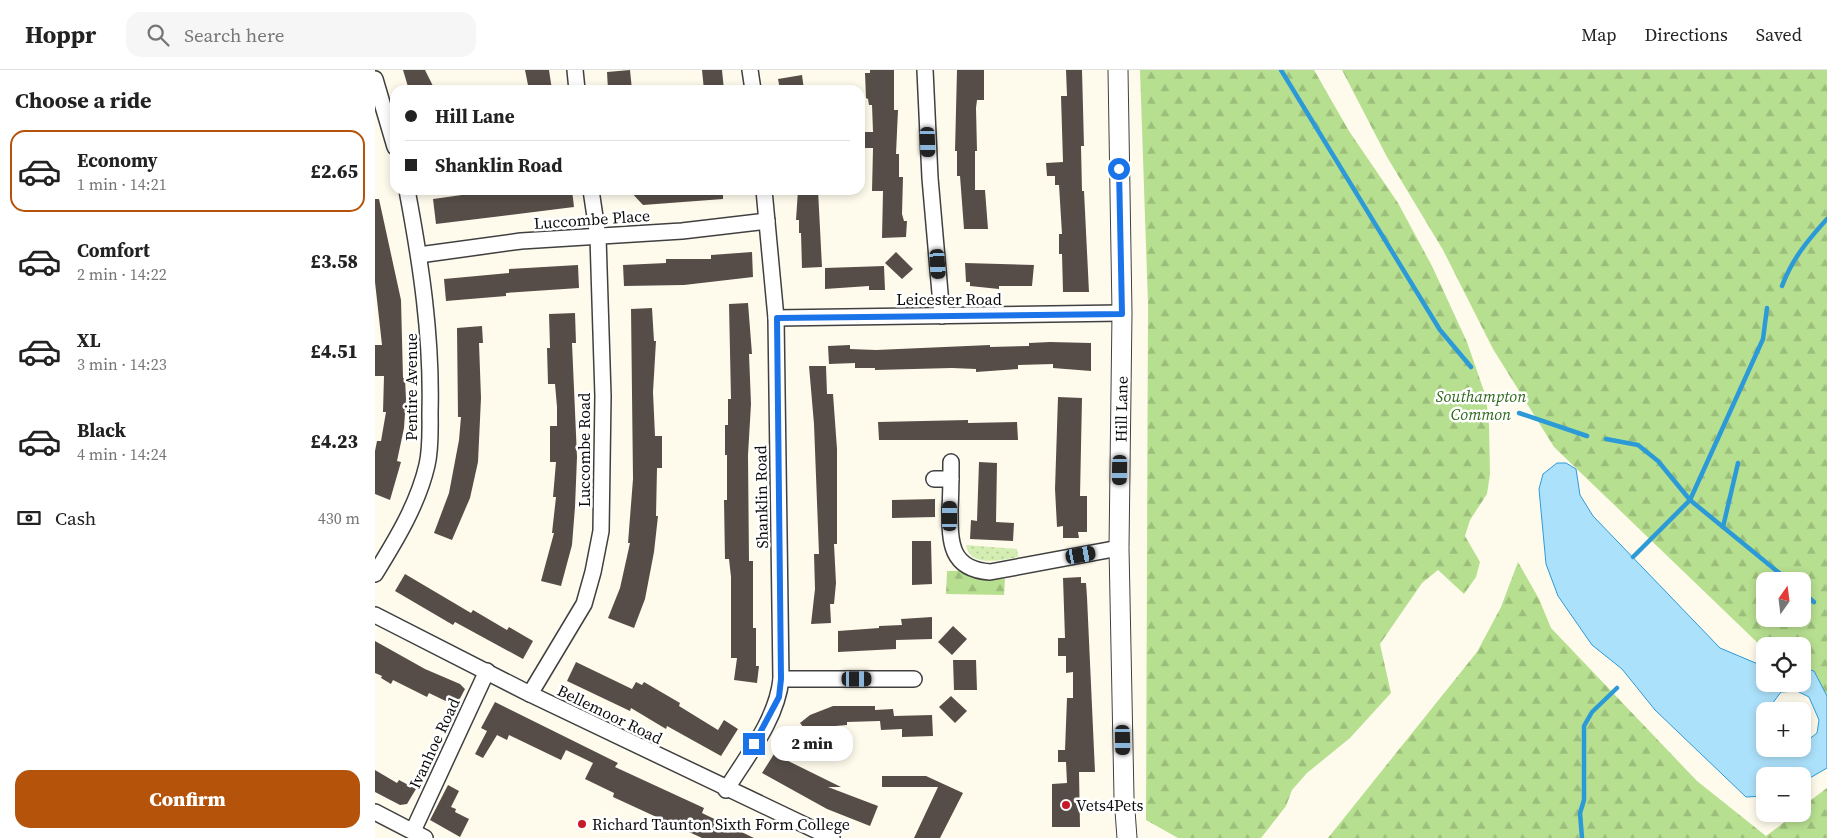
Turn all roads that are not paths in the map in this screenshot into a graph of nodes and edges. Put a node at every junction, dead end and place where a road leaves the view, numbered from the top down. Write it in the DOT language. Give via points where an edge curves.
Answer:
graph roads {
  1 [pos="575,70"];
  2 [pos="750,70"];
  3 [pos="925,70"];
  4 [pos="1118,70"];
  5 [pos="375,78"];
  6 [pos="576,85"];
  7 [pos="752,85"];
  8 [pos="390,130"];
  9 [pos="408,195"];
  10 [pos="592,195"];
  11 [pos="764,195"];
  12 [pos="767,221"];
  13 [pos="598,237"];
  14 [pos="419,255"];
  15 [pos="1122,314"];
  16 [pos="942,316"];
  17 [pos="777,318"];
  18 [pos="951,462"];
  19 [pos="934,479"];
  20 [pos="951,479"];
  21 [pos="1119,548"];
  22 [pos="375,574"];
  23 [pos="375,615"];
  24 [pos="487,671"];
  25 [pos="781,679"];
  26 [pos="914,679"];
  27 [pos="530,694"];
  28 [pos="726,790"];
  29 [pos="375,812"];
  30 [pos="419,834"];
  31 [pos="832,838"];
  32 [pos="1127,838"];
  1 -- 6 [label="street"];
  2 -- 7 [label="street"];
  3 -- 16 [label="street"];
  4 -- 15 [label="street, Hill Lane"];
  5 -- 8 [label="street"];
  9 -- 14 [label="street, Pentire Avenue"];
  10 -- 13 [label="street, Luccombe Road"];
  11 -- 12 [label="street, Shanklin Road"];
  12 -- 13 [label="street, Luccombe Place"];
  12 -- 17 [label="street, Shanklin Road"];
  13 -- 14 [label="street, Luccombe Place" via="521,241"];
  13 -- 27 [label="street, Luccombe Road" via="603,396 601,531 584,604"];
  14 -- 22 [label="street, Pentire Avenue" via="428,326 431,395 427,463 422,484 395,542"];
  15 -- 16 [label="street, Leicester Road"];
  15 -- 21 [label="street, Hill Lane"];
  16 -- 17 [label="street, Leicester Road"];
  17 -- 25 [label="street, Shanklin Road"];
  18 -- 20 [label="street"];
  19 -- 20 [label="street"];
  20 -- 21 [label="street" via="951,544 961,562 979,571 990,572"];
  21 -- 32 [label="street, Hill Lane"];
  23 -- 24 [label="street, Bellemoor Road"];
  24 -- 27 [label="street, Bellemoor Road"];
  24 -- 30 [label="street, Ivanhoe Road"];
  25 -- 26 [label="street"];
  25 -- 28 [label="street, Shanklin Road" via="779,697 772,714"];
  27 -- 28 [label="street, Bellemoor Road"];
  28 -- 31 [label="street, Bellemoor Road"];
  29 -- 30 [label="street"];
}
